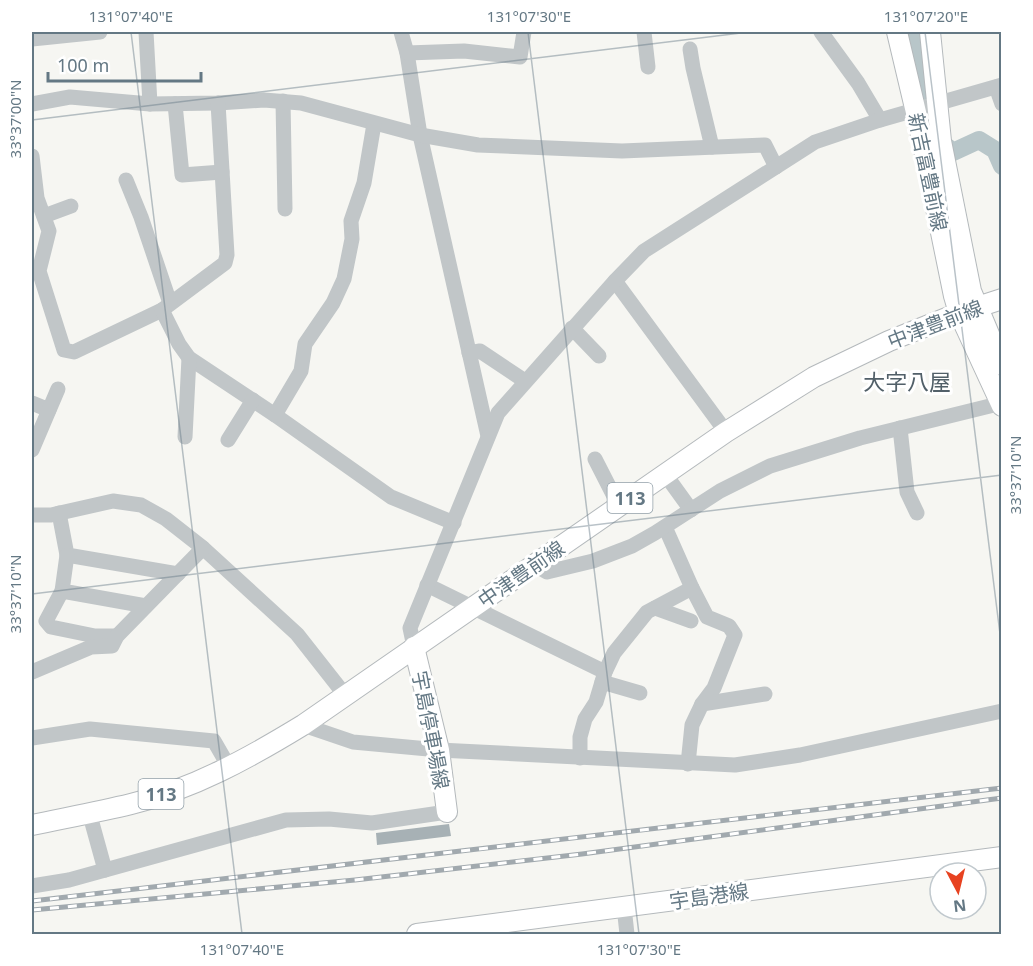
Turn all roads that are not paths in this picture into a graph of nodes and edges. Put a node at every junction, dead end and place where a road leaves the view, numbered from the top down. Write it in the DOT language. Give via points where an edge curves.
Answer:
graph roads {
  1 [pos="100,32"];
  2 [pos="146,32"];
  3 [pos="401,32"];
  4 [pos="524,32"];
  5 [pos="644,32"];
  6 [pos="821,32"];
  7 [pos="897,32"];
  8 [pos="930,32"];
  9 [pos="32,39"];
  10 [pos="690,49"];
  11 [pos="407,53"];
  12 [pos="648,67"];
  13 [pos="999,86"];
  14 [pos="283,101"];
  15 [pos="218,103"];
  16 [pos="32,104"];
  17 [pos="150,104"];
  18 [pos="175,104"];
  19 [pos="936,104"];
  20 [pos="1002,104"];
  21 [pos="915,110"];
  22 [pos="880,120"];
  23 [pos="374,124"];
  24 [pos="420,135"];
  25 [pos="712,147"];
  26 [pos="32,156"];
  27 [pos="776,167"];
  28 [pos="222,172"];
  29 [pos="126,180"];
  30 [pos="71,206"];
  31 [pos="285,209"];
  32 [pos="44,216"];
  33 [pos="615,281"];
  34 [pos="1002,299"];
  35 [pos="166,307"];
  36 [pos="968,310"];
  37 [pos="572,328"];
  38 [pos="469,353"];
  39 [pos="599,356"];
  40 [pos="189,358"];
  41 [pos="1002,365"];
  42 [pos="525,381"];
  43 [pos="58,390"];
  44 [pos="253,400"];
  45 [pos="32,404"];
  46 [pos="1001,404"];
  47 [pos="49,410"];
  48 [pos="275,415"];
  49 [pos="900,428"];
  50 [pos="726,432"];
  51 [pos="488,436"];
  52 [pos="185,437"];
  53 [pos="228,440"];
  54 [pos="32,450"];
  55 [pos="595,459"];
  56 [pos="665,474"];
  57 [pos="619,506"];
  58 [pos="691,510"];
  59 [pos="59,513"];
  60 [pos="917,513"];
  61 [pos="32,515"];
  62 [pos="454,523"];
  63 [pos="665,527"];
  64 [pos="203,548"];
  65 [pos="67,555"];
  66 [pos="535,565"];
  67 [pos="178,574"];
  68 [pos="427,585"];
  69 [pos="692,588"];
  70 [pos="62,591"];
  71 [pos="146,606"];
  72 [pos="473,608"];
  73 [pos="655,608"];
  74 [pos="691,621"];
  75 [pos="117,636"];
  76 [pos="414,647"];
  77 [pos="32,672"];
  78 [pos="603,677"];
  79 [pos="640,693"];
  80 [pos="765,694"];
  81 [pos="345,695"];
  82 [pos="702,704"];
  83 [pos="1002,711"];
  84 [pos="303,725"];
  85 [pos="32,738"];
  86 [pos="439,750"];
  87 [pos="580,758"];
  88 [pos="688,764"];
  89 [pos="229,767"];
  90 [pos="89,812"];
  91 [pos="447,813"];
  92 [pos="32,825"];
  93 [pos="1002,857"];
  94 [pos="105,870"];
  95 [pos="32,886"];
  96 [pos="624,907"];
  97 [pos="487,930"];
  98 [pos="417,934"];
  99 [pos="627,934"];
  1 -- 9 [label="street"];
  2 -- 17 [label="street"];
  3 -- 11 [label="street"];
  4 -- 11 [label="street" via="520,57 464,51"];
  5 -- 12 [label="street"];
  6 -- 22 [label="street"];
  7 -- 21 [label="main road, 新吉富豊前線"];
  8 -- 19 [label="main road, 新吉富豊前線"];
  10 -- 25 [label="street"];
  11 -- 24 [label="street"];
  13 -- 19 [label="street"];
  13 -- 20 [label="street"];
  14 -- 15 [label="street"];
  14 -- 23 [label="street"];
  14 -- 31 [label="street"];
  15 -- 18 [label="street"];
  15 -- 28 [label="street"];
  16 -- 17 [label="street" via="70,97"];
  17 -- 18 [label="street"];
  18 -- 28 [label="street" via="182,175"];
  19 -- 21 [label="street"];
  19 -- 36 [label="main road, 新吉富豊前線" via="971,291"];
  21 -- 22 [label="street"];
  21 -- 36 [label="main road, 新吉富豊前線" via="954,296"];
  22 -- 27 [label="street" via="815,141"];
  23 -- 24 [label="street"];
  23 -- 48 [label="street" via="364,183 351,221 352,239 344,279 305,344 301,371"];
  24 -- 25 [label="street" via="478,145 622,151"];
  24 -- 38 [label="street"];
  25 -- 27 [label="street" via="765,145"];
  26 -- 32 [label="street" via="37,198"];
  27 -- 33 [label="street" via="644,251"];
  28 -- 35 [label="street" via="225,263"];
  29 -- 35 [label="street" via="141,217"];
  30 -- 32 [label="street"];
  32 -- 35 [label="street" via="49,231 39,272 64,350 74,352"];
  33 -- 37 [label="street"];
  33 -- 50 [label="street"];
  34 -- 36 [label="main road, 中津豊前線 / 113"];
  35 -- 40 [label="street" via="179,344"];
  36 -- 41 [label="main road"];
  36 -- 46 [label="main road"];
  36 -- 50 [label="main road, 中津豊前線 / 113" via="889,341 814,377"];
  37 -- 39 [label="street"];
  37 -- 42 [label="street"];
  38 -- 42 [label="street" via="480,351"];
  38 -- 51 [label="street"];
  40 -- 44 [label="street"];
  40 -- 52 [label="street"];
  42 -- 51 [label="street" via="498,413"];
  43 -- 47 [label="street"];
  44 -- 48 [label="street"];
  44 -- 53 [label="street"];
  45 -- 47 [label="street"];
  46 -- 49 [label="street"];
  47 -- 54 [label="street"];
  48 -- 62 [label="street" via="391,497"];
  49 -- 58 [label="street" via="770,466"];
  49 -- 60 [label="street" via="907,492"];
  50 -- 56 [label="main road, 中津豊前線 / 113"];
  51 -- 62 [label="street"];
  55 -- 57 [label="street"];
  56 -- 57 [label="main road, 中津豊前線 / 113"];
  56 -- 58 [label="street"];
  57 -- 66 [label="main road, 中津豊前線 / 113"];
  58 -- 63 [label="street"];
  59 -- 61 [label="street"];
  59 -- 64 [label="street" via="113,501 141,505"];
  59 -- 65 [label="street"];
  62 -- 68 [label="street"];
  63 -- 66 [label="street" via="632,546 593,561 547,572"];
  63 -- 69 [label="street"];
  64 -- 67 [label="street"];
  64 -- 81 [label="street" via="297,634"];
  65 -- 67 [label="street"];
  65 -- 70 [label="street"];
  66 -- 72 [label="main road, 中津豊前線 / 113"];
  67 -- 71 [label="street"];
  68 -- 72 [label="street"];
  68 -- 76 [label="street" via="410,628"];
  69 -- 73 [label="street"];
  69 -- 82 [label="street" via="707,617 729,626 735,634 714,688"];
  70 -- 71 [label="street"];
  70 -- 75 [label="street" via="46,621 51,627"];
  71 -- 75 [label="street"];
  72 -- 76 [label="main road, 中津豊前線 / 113"];
  72 -- 78 [label="street"];
  73 -- 74 [label="street"];
  73 -- 78 [label="street" via="647,612 614,653"];
  75 -- 77 [label="street" via="112,646 91,647"];
  76 -- 81 [label="main road, 中津豊前線 / 113"];
  76 -- 86 [label="main road, 宇島停車場線"];
  78 -- 79 [label="street"];
  78 -- 87 [label="street" via="596,702 585,719"];
  80 -- 82 [label="street"];
  81 -- 84 [label="main road, 中津豊前線 / 113"];
  82 -- 88 [label="street" via="692,725"];
  83 -- 88 [label="street" via="800,755 735,765"];
  84 -- 86 [label="street" via="353,742"];
  84 -- 89 [label="main road, 中津豊前線 / 113"];
  85 -- 89 [label="street" via="90,729 214,741"];
  86 -- 87 [label="street"];
  86 -- 91 [label="main road, 宇島停車場線"];
  87 -- 88 [label="street"];
  89 -- 90 [label="main road, 中津豊前線 / 113" via="132,804"];
  90 -- 92 [label="main road, 中津豊前線 / 113"];
  90 -- 94 [label="street"];
  91 -- 94 [label="street" via="372,822 286,820"];
  93 -- 96 [label="main road, 宇島港線"];
  94 -- 95 [label="street"];
  96 -- 97 [label="main road, 宇島港線"];
  96 -- 99 [label="street"];
  97 -- 98 [label="main road, 宇島港線"];
}
